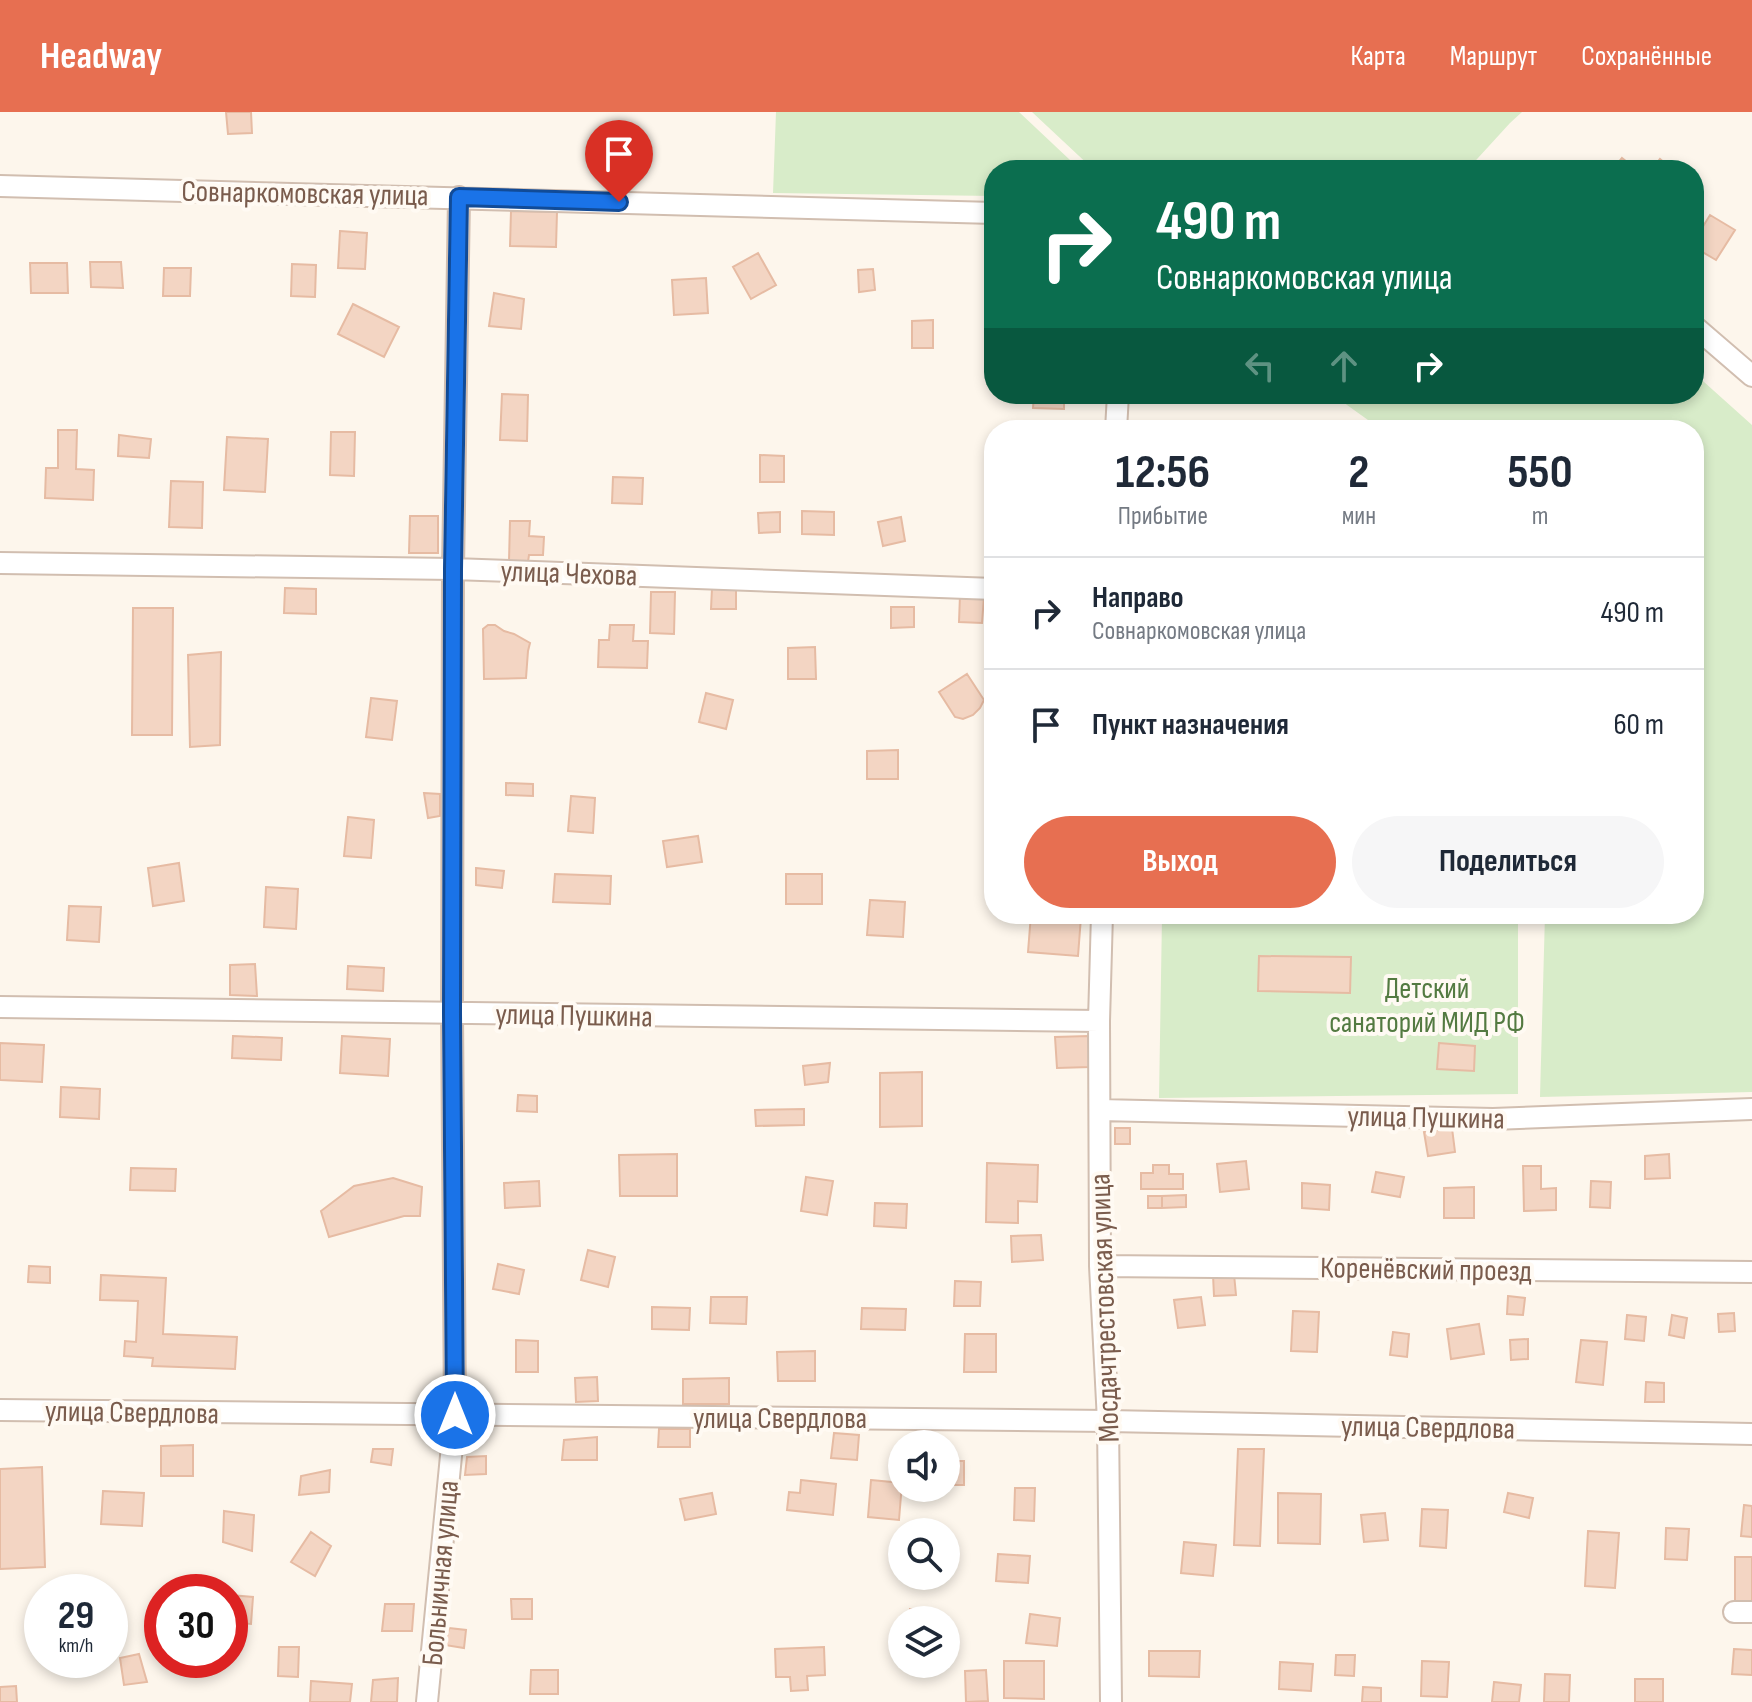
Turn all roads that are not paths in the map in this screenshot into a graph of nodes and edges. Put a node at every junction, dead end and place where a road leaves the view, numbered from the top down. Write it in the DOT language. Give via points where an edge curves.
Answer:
graph roads {
  1 [pos="0,186"];
  2 [pos="459,197"];
  3 [pos="984,213"];
  4 [pos="1704,335"];
  5 [pos="1752,376"];
  6 [pos="0,563"];
  7 [pos="453,569"];
  8 [pos="984,589"];
  9 [pos="1102,924"];
  10 [pos="0,1007"];
  11 [pos="452,1013"];
  12 [pos="1099,1021"];
  13 [pos="1752,1109"];
  14 [pos="1100,1110"];
  15 [pos="1100,1266"];
  16 [pos="1752,1272"];
  17 [pos="0,1410"];
  18 [pos="455,1415"];
  19 [pos="1108,1421"];
  20 [pos="1752,1434"];
  21 [pos="427,1702"];
  22 [pos="1111,1702"];
  1 -- 2 [label="street, Совнаркомовская улица"];
  2 -- 3 [label="street, Совнаркомовская улица"];
  2 -- 7 [label="street, Больничная улица"];
  4 -- 5 [label="street"];
  6 -- 7 [label="street, улица Чехова"];
  7 -- 8 [label="street, улица Чехова"];
  7 -- 11 [label="street, Больничная улица"];
  9 -- 12 [label="street, Мосдачтрестовская улица"];
  10 -- 11 [label="street, улица Пушкина"];
  11 -- 12 [label="street, улица Пушкина"];
  11 -- 18 [label="street, Больничная улица"];
  12 -- 14 [label="street, Мосдачтрестовская улица"];
  13 -- 14 [label="street, улица Пушкина" via="1493,1119"];
  14 -- 15 [label="street, Мосдачтрестовская улица"];
  15 -- 16 [label="street, Коренёвский проезд"];
  15 -- 19 [label="street, Мосдачтрестовская улица"];
  17 -- 18 [label="street, улица Свердлова"];
  18 -- 19 [label="street, улица Свердлова"];
  18 -- 21 [label="street, Больничная улица"];
  19 -- 20 [label="street, улица Свердлова"];
  19 -- 22 [label="street, Мосдачтрестовская улица"];
}
